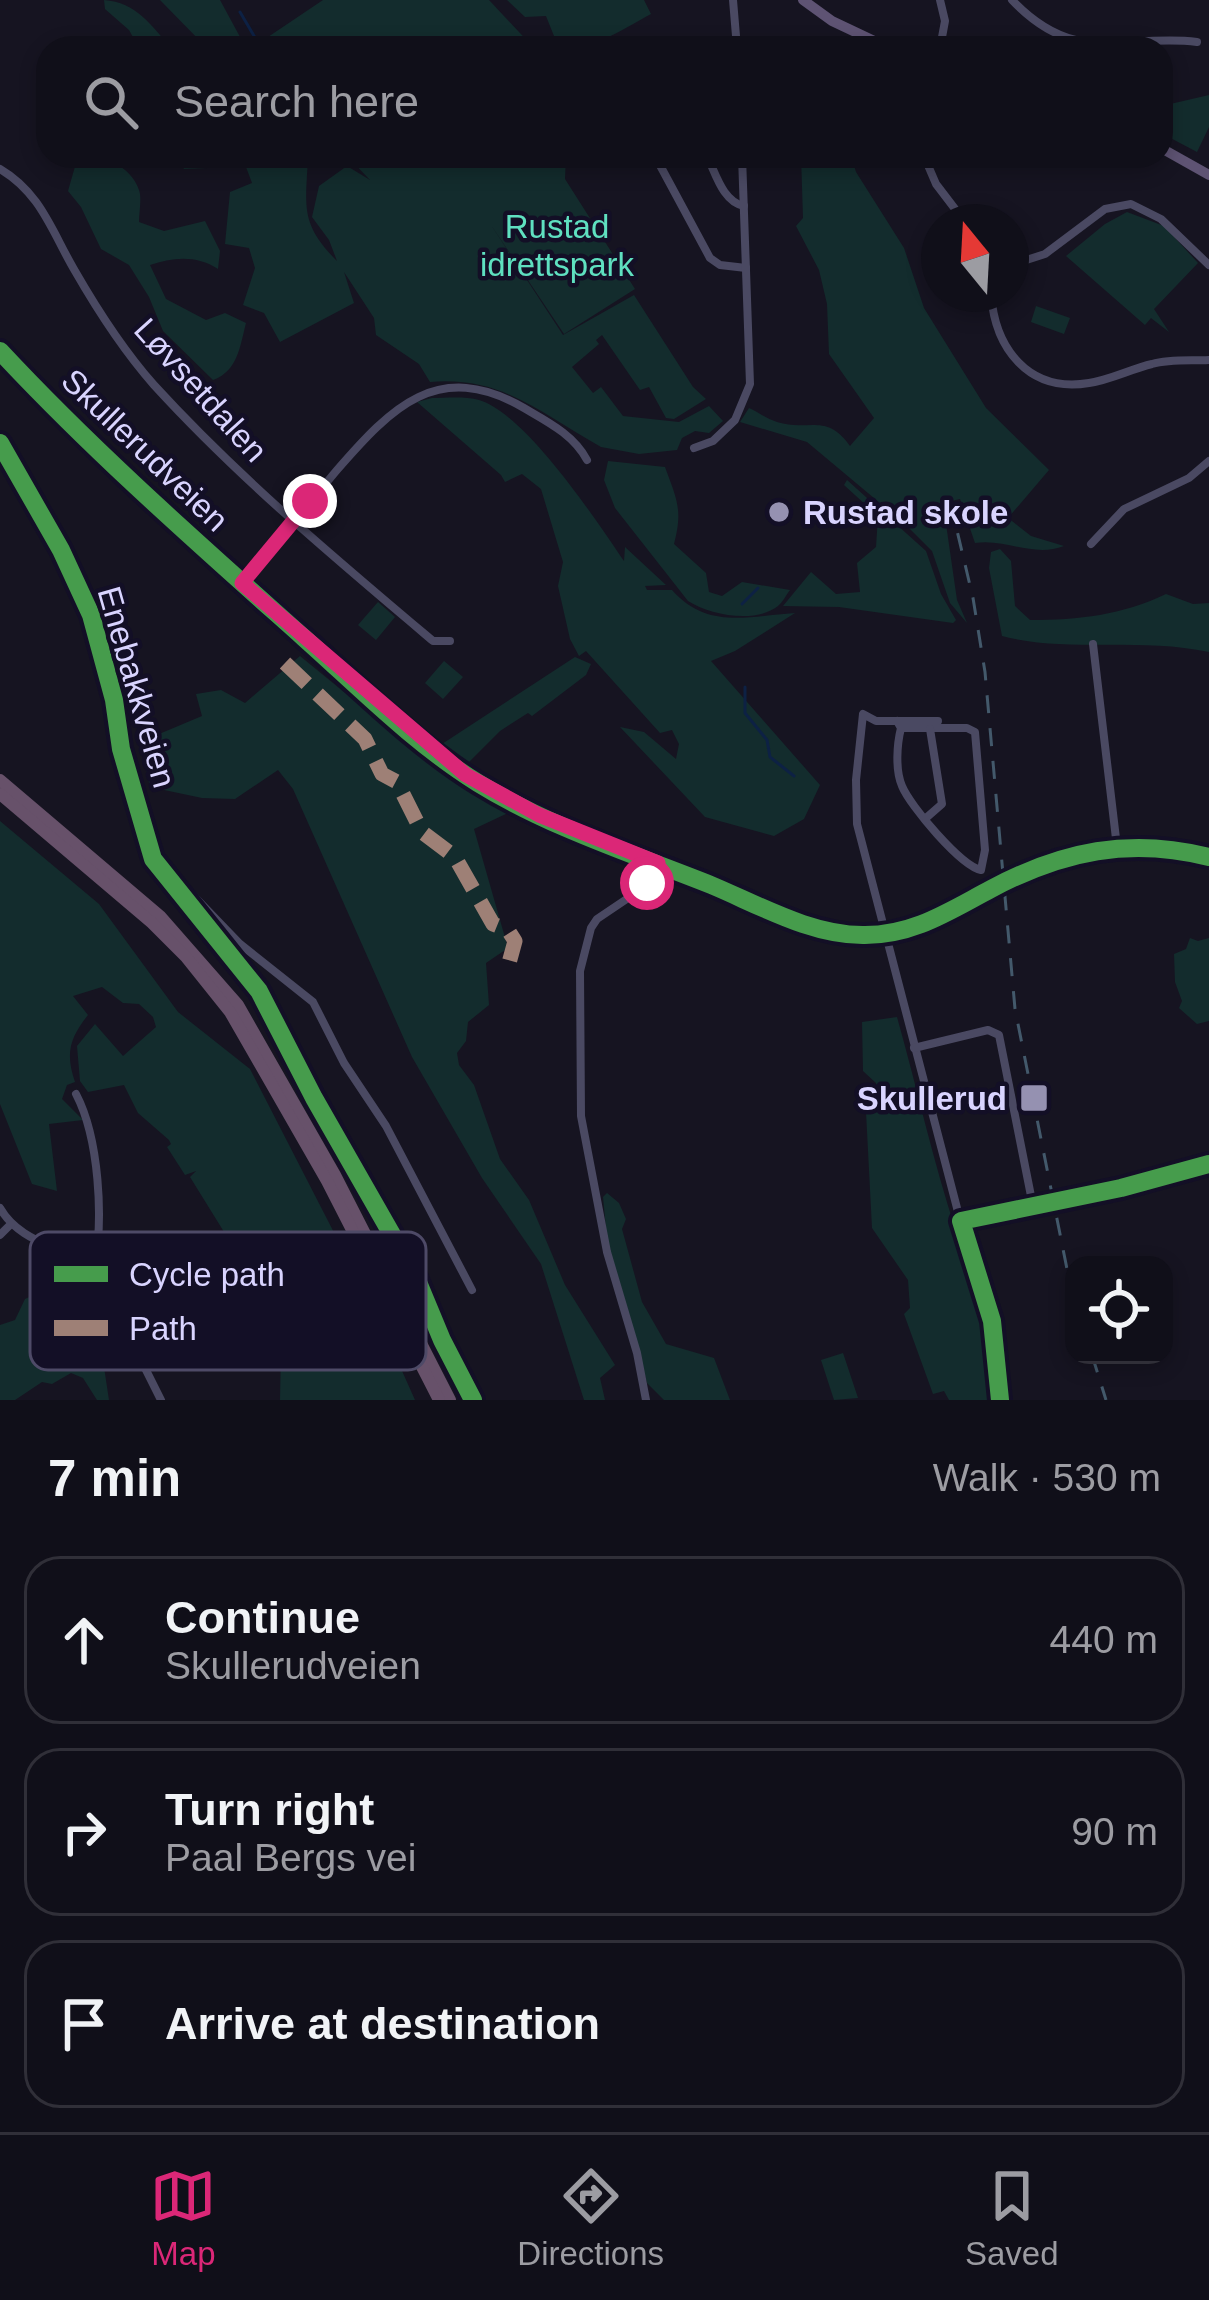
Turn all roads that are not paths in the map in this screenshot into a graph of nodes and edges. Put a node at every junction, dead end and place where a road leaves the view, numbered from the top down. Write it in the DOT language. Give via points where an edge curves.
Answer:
graph roads {
  1 [pos="733,0"];
  2 [pos="803,0"];
  3 [pos="940,0"];
  4 [pos="1012,0"];
  5 [pos="736,36"];
  6 [pos="862,36"];
  7 [pos="942,36"];
  8 [pos="1068,36"];
  9 [pos="1173,40"];
  10 [pos="1198,42"];
  11 [pos="1173,155"];
  12 [pos="661,168"];
  13 [pos="713,168"];
  14 [pos="742,168"];
  15 [pos="929,168"];
  16 [pos="0,169"];
  17 [pos="1209,175"];
  18 [pos="951,204"];
  19 [pos="744,206"];
  20 [pos="1029,259"];
  21 [pos="1209,265"];
  22 [pos="746,268"];
  23 [pos="994,312"];
  24 [pos="0,351"];
  25 [pos="1209,360"];
  26 [pos="0,443"];
  27 [pos="694,448"];
  28 [pos="587,460"];
  29 [pos="1209,461"];
  30 [pos="294,520"];
  31 [pos="1091,544"];
  32 [pos="242,583"];
  33 [pos="450,641"];
  34 [pos="1093,644"];
  35 [pos="938,721"];
  36 [pos="899,724"];
  37 [pos="930,729"];
  38 [pos="0,780"];
  39 [pos="0,794"];
  40 [pos="926,818"];
  41 [pos="1117,847"];
  42 [pos="1209,857"];
  43 [pos="658,863"];
  44 [pos="884,935"];
  45 [pos="914,1048"];
  46 [pos="76,1094"];
  47 [pos="1209,1164"];
  48 [pos="1033,1206"];
  49 [pos="0,1208"];
  50 [pos="961,1221"];
  51 [pos="10,1224"];
  52 [pos="97,1232"];
  53 [pos="351,1232"];
  54 [pos="363,1232"];
  55 [pos="0,1235"];
  56 [pos="30,1235"];
  57 [pos="472,1290"];
  58 [pos="426,1354"];
  59 [pos="143,1370"];
  60 [pos="423,1370"];
  61 [pos="156,1398"];
  62 [pos="439,1400"];
  63 [pos="450,1400"];
  64 [pos="646,1400"];
  65 [pos="1000,1400"];
  1 -- 5 [label="street"];
  2 -- 6 [label="main road"];
  3 -- 7 [label="street"];
  4 -- 8 [label="street"];
  9 -- 10 [label="street"];
  11 -- 17 [label="main road"];
  12 -- 22 [label="street" via="710,258"];
  13 -- 19 [label="street" via="727,196"];
  14 -- 19 [label="street"];
  15 -- 18 [label="street"];
  16 -- 30 [label="street, Løvsetdalen" via="40,203 88,294 158,388"];
  19 -- 22 [label="street"];
  20 -- 21 [label="street" via="1105,209 1131,205 1161,219"];
  22 -- 27 [label="street" via="750,384 735,420"];
  23 -- 25 [label="street" via="1010,354 1053,382"];
  24 -- 32 [label="main road, Skullerudveien"];
  26 -- 57 [label="street, Enebakkveien" via="91,616 128,773 164,865 240,944 313,1002"];
  28 -- 30 [label="street" via="565,434 502,396 436,391 387,415"];
  29 -- 31 [label="street" via="1124,508"];
  30 -- 32 [label="street"];
  30 -- 33 [label="street, Løvsetdalen" via="433,641"];
  32 -- 43 [label="main road, Skullerudveien" via="466,775"];
  34 -- 41 [label="street"];
  35 -- 36 [label="street"];
  36 -- 37 [label="street"];
  36 -- 40 [label="street" via="902,786"];
  36 -- 44 [label="street" via="863,714 856,780 857,824"];
  37 -- 40 [label="street" via="942,805"];
  37 -- 40 [label="street" via="976,735 984,869 962,861"];
  38 -- 54 [label="highway" via="140,898 238,1005"];
  39 -- 53 [label="highway" via="203,977 266,1069"];
  41 -- 42 [label="main road, Skullerudveien"];
  41 -- 44 [label="main road, Skullerudveien, bridge" via="1064,857 924,925"];
  43 -- 44 [label="main road, Skullerudveien" via="813,927"];
  43 -- 64 [label="street" via="643,888 597,919 580,971 581,1116"];
  44 -- 45 [label="street"];
  45 -- 48 [label="street" via="988,1030 999,1035"];
  45 -- 50 [label="street"];
  46 -- 52 [label="street" via="86,1114"];
  47 -- 48 [label="street"];
  48 -- 50 [label="street"];
  49 -- 51 [label="street"];
  50 -- 65 [label="street" via="992,1321"];
  51 -- 55 [label="street"];
  51 -- 56 [label="street"];
  58 -- 63 [label="highway"];
  59 -- 61 [label="street"];
  60 -- 62 [label="highway"];
}
